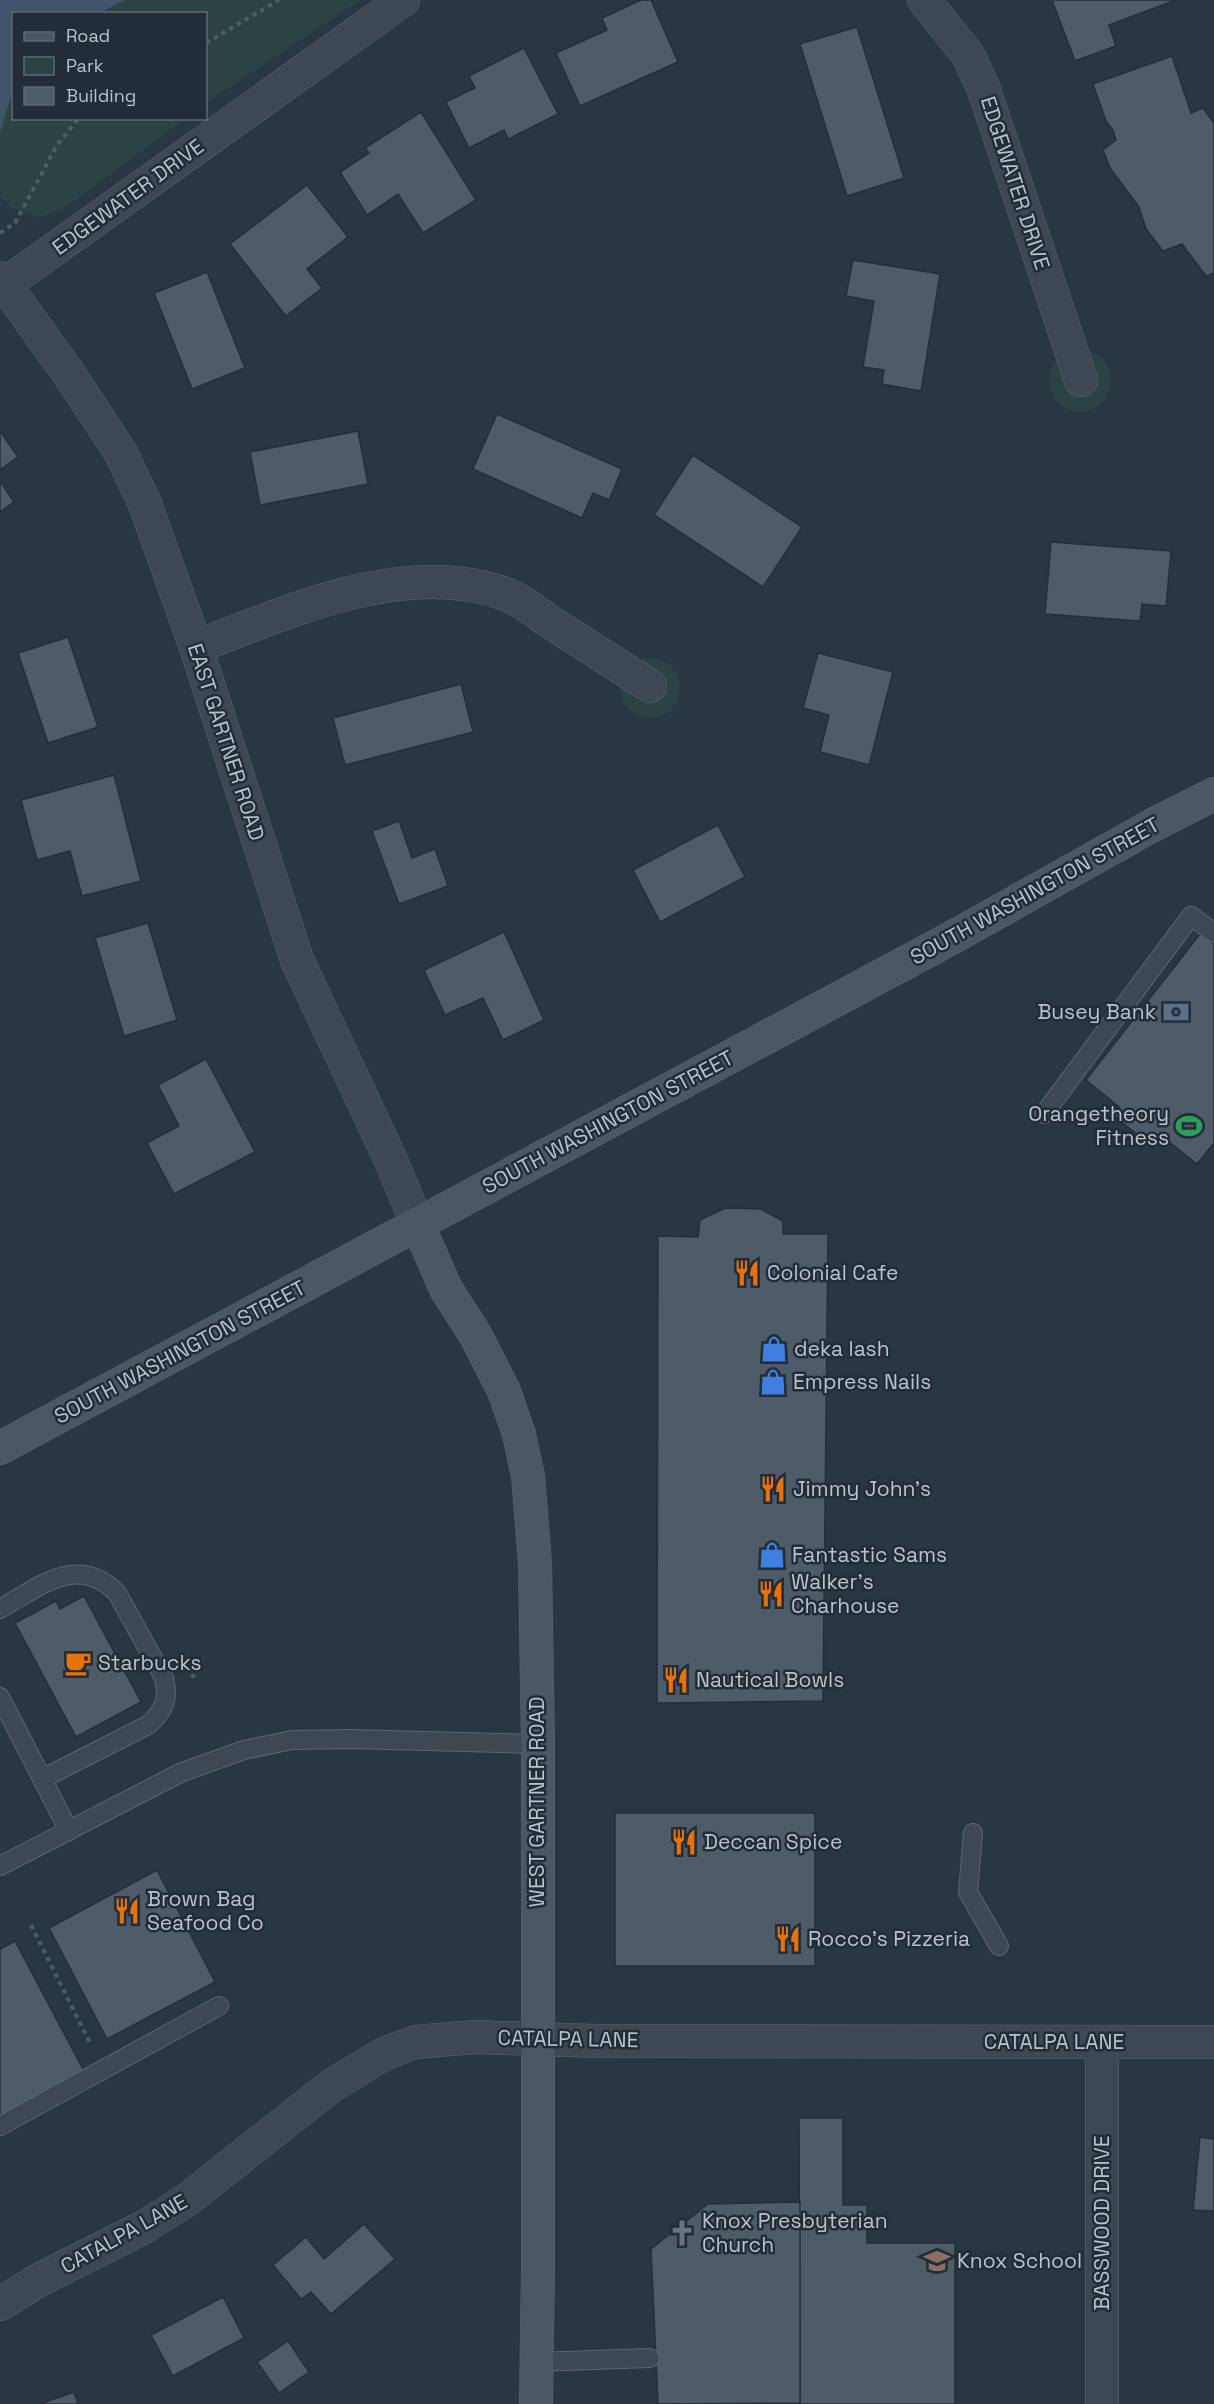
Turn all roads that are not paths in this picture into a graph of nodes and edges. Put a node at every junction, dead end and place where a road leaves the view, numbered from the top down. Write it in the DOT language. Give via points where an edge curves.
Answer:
graph roads {
  1 [pos="403,0"];
  2 [pos="924,0"];
  3 [pos="2,284"];
  4 [pos="1081,380"];
  5 [pos="196,647"];
  6 [pos="650,686"];
  7 [pos="1214,794"];
  8 [pos="1214,933"];
  9 [pos="1044,1114"];
  10 [pos="418,1225"];
  11 [pos="0,1448"];
  12 [pos="0,1609"];
  13 [pos="0,1697"];
  14 [pos="538,1744"];
  15 [pos="42,1779"];
  16 [pos="69,1831"];
  17 [pos="973,1833"];
  18 [pos="0,1866"];
  19 [pos="999,1946"];
  20 [pos="219,2006"];
  21 [pos="537,2039"];
  22 [pos="1102,2042"];
  23 [pos="1214,2042"];
  24 [pos="0,2126"];
  25 [pos="0,2304"];
  26 [pos="650,2358"];
  27 [pos="536,2362"];
  28 [pos="536,2404"];
  29 [pos="1102,2404"];
  1 -- 3 [label="street, EDGEWATER DRIVE"];
  2 -- 4 [label="street, EDGEWATER DRIVE" via="968,56 983,87"];
  3 -- 5 [label="street, EAST GARTNER ROAD" via="121,453 145,504"];
  5 -- 6 [label="street" via="333,597 438,581 472,585 510,596"];
  5 -- 10 [label="street, EAST GARTNER ROAD" via="297,960"];
  7 -- 10 [label="main road, SOUTH WASHINGTON STREET"];
  8 -- 9 [label="lane" via="1191,916"];
  10 -- 11 [label="main road, SOUTH WASHINGTON STREET"];
  10 -- 14 [label="main road, WEST GARTNER ROAD" via="446,1289 504,1391 519,1434 528,1476 535,1563"];
  12 -- 15 [label="lane" via="52,1580 82,1573 93,1576 117,1593 165,1684 166,1702 148,1725"];
  13 -- 15 [label="lane"];
  14 -- 16 [label="lane" via="292,1740 244,1750 189,1769"];
  14 -- 21 [label="main road, WEST GARTNER ROAD"];
  15 -- 16 [label="lane"];
  16 -- 18 [label="lane"];
  17 -- 19 [label="lane" via="968,1892"];
  20 -- 24 [label="lane"];
  21 -- 22 [label="street, CATALPA LANE"];
  21 -- 25 [label="street, CATALPA LANE" via="415,2042 384,2054 330,2086 188,2199"];
  21 -- 27 [label="main road, WEST GARTNER ROAD"];
  22 -- 23 [label="street, CATALPA LANE"];
  22 -- 29 [label="street, BASSWOOD DRIVE"];
  26 -- 27 [label="lane"];
  27 -- 28 [label="main road, WEST GARTNER ROAD"];
}
